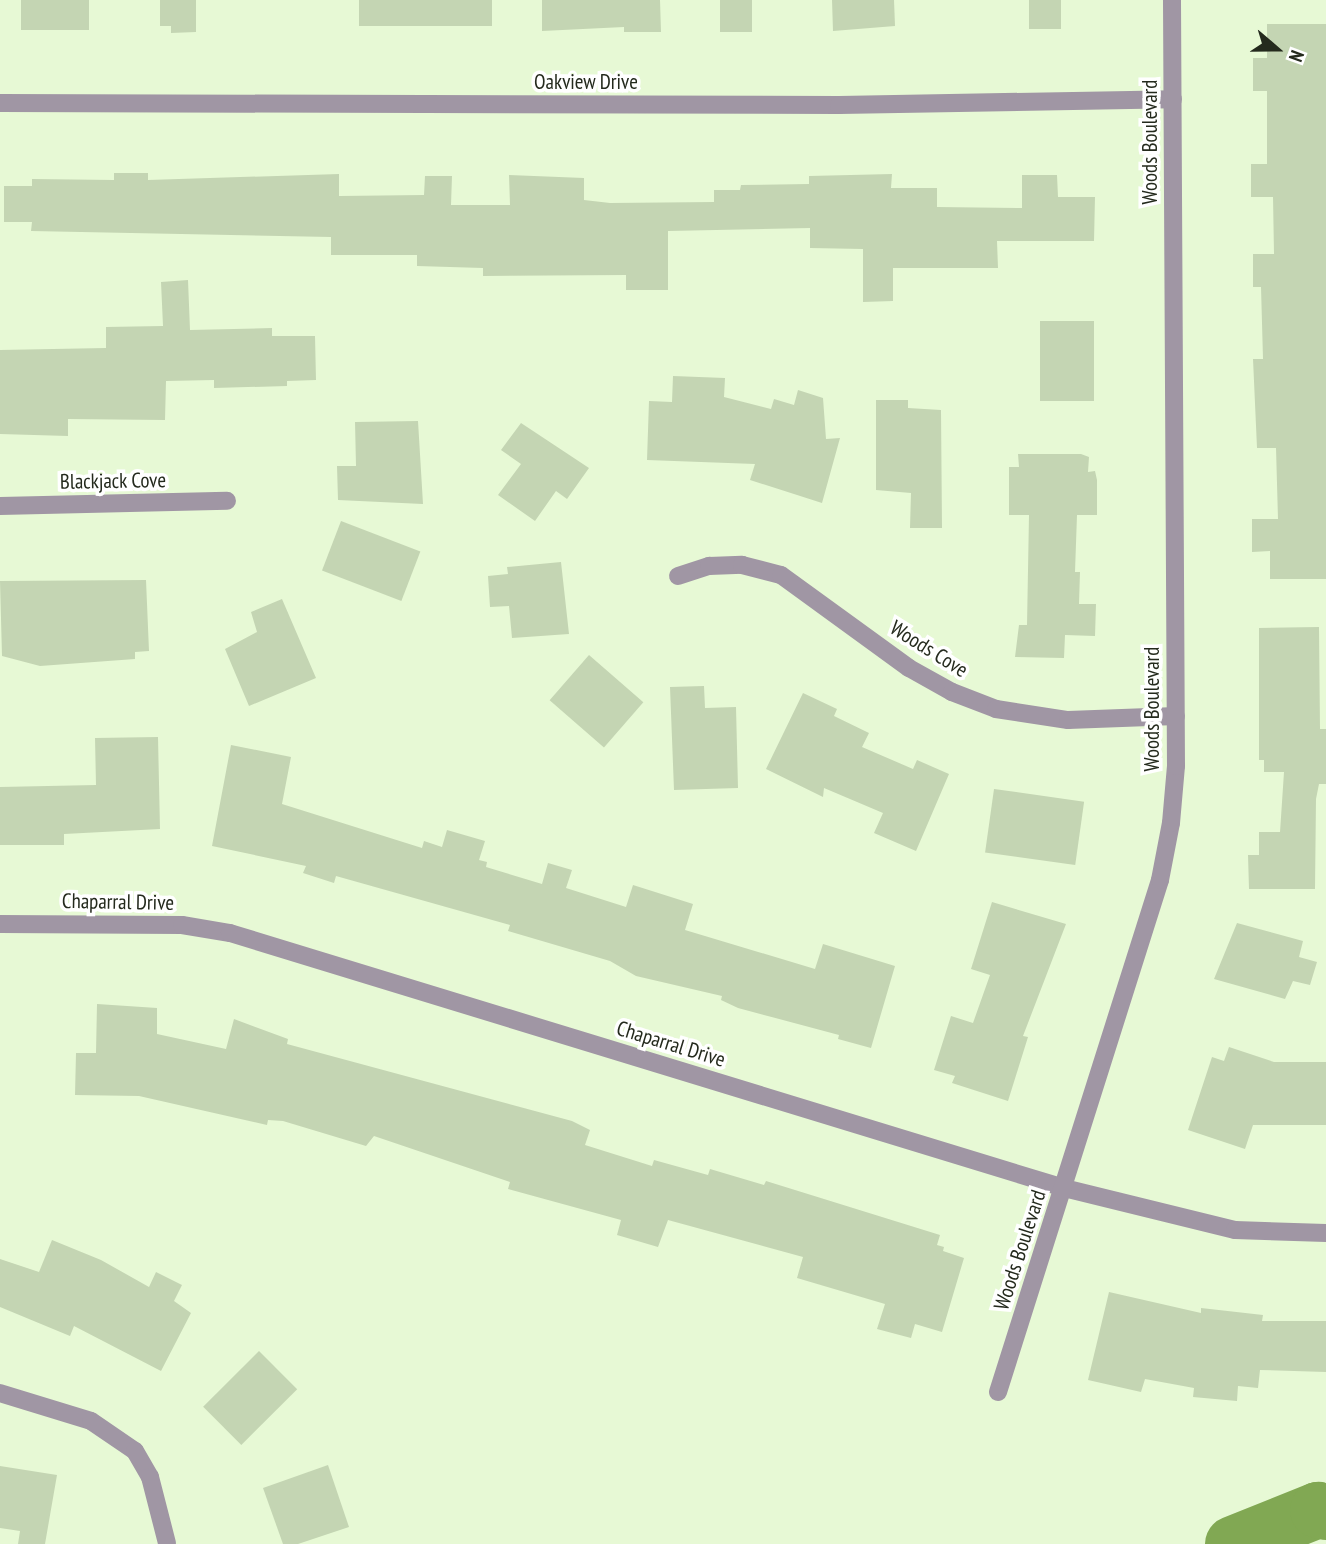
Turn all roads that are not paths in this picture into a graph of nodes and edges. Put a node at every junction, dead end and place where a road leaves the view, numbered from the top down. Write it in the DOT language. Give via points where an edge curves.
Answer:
graph roads {
  1 [pos="1172,0"];
  2 [pos="1173,99"];
  3 [pos="0,103"];
  4 [pos="227,501"];
  5 [pos="0,506"];
  6 [pos="678,576"];
  7 [pos="1176,716"];
  8 [pos="0,924"];
  9 [pos="1064,1188"];
  10 [pos="1326,1233"];
  11 [pos="998,1392"];
  12 [pos="0,1393"];
  13 [pos="167,1543"];
  1 -- 2 [label="street, Woods Boulevard"];
  2 -- 3 [label="street, Oakview Drive" via="839,105"];
  2 -- 7 [label="street, Woods Boulevard" via="1171,525"];
  4 -- 5 [label="street, Blackjack Cove"];
  6 -- 7 [label="street, Woods Cove" via="709,566 741,565 781,576 909,668 996,709 1068,720"];
  7 -- 9 [label="street, Woods Boulevard" via="1171,823 1160,880"];
  8 -- 9 [label="street, Chaparral Drive" via="182,925 230,933"];
  9 -- 10 [label="street, Chaparral Drive" via="1235,1230"];
  9 -- 11 [label="street, Woods Boulevard"];
  12 -- 13 [label="street" via="91,1421 135,1451 150,1477"];
}
